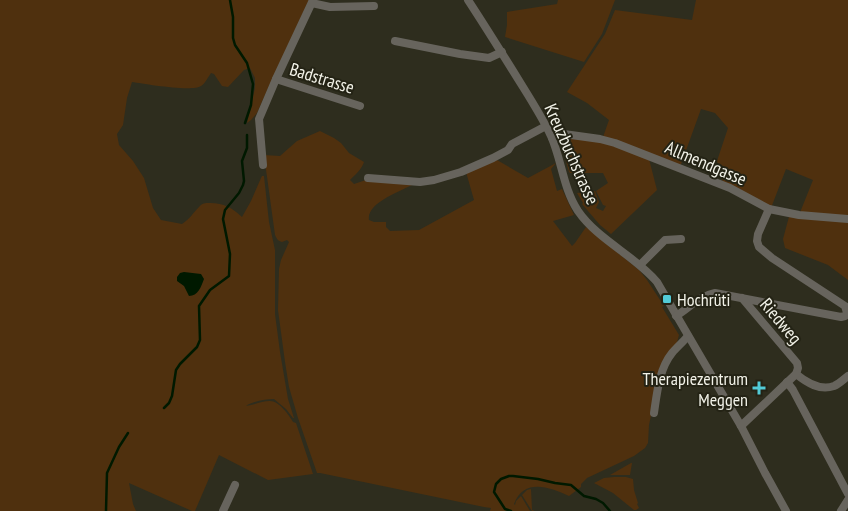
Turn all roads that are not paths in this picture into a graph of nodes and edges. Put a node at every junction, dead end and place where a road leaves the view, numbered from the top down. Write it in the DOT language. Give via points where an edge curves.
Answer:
graph roads {
  1 [pos="468,0"];
  2 [pos="312,1"];
  3 [pos="374,6"];
  4 [pos="395,41"];
  5 [pos="502,52"];
  6 [pos="276,80"];
  7 [pos="360,106"];
  8 [pos="546,126"];
  9 [pos="552,138"];
  10 [pos="263,164"];
  11 [pos="368,178"];
  12 [pos="769,209"];
  13 [pos="848,219"];
  14 [pos="682,239"];
  15 [pos="640,265"];
  16 [pos="742,298"];
  17 [pos="676,316"];
  18 [pos="688,336"];
  19 [pos="796,374"];
  20 [pos="848,376"];
  21 [pos="787,382"];
  22 [pos="654,413"];
  23 [pos="741,426"];
  24 [pos="236,485"];
  25 [pos="848,494"];
  26 [pos="848,500"];
  27 [pos="223,511"];
  28 [pos="786,511"];
  29 [pos="841,511"];
  1 -- 5 [label="street, Kreuzbuchstrasse"];
  2 -- 3 [label="street, Badstrasse" via="330,7"];
  2 -- 6 [label="street, Badstrasse"];
  4 -- 5 [label="street" via="489,58"];
  5 -- 8 [label="street, Kreuzbuchstrasse"];
  6 -- 7 [label="street, Badstrasse"];
  6 -- 10 [label="street, Badstrasse" via="259,119"];
  8 -- 9 [label="street, Kreuzbuchstrasse"];
  8 -- 11 [label="street" via="494,158 434,180"];
  9 -- 12 [label="street, Allmendgasse" via="564,134 615,143 730,188"];
  9 -- 15 [label="street, Kreuzbuchstrasse" via="566,188 579,212 598,232"];
  12 -- 13 [label="street, Allmendgasse"];
  12 -- 16 [label="street" via="758,234 759,247 845,306 847,313 840,317"];
  14 -- 15 [label="street" via="665,240"];
  15 -- 17 [label="street, Kreuzbuchstrasse" via="657,282"];
  16 -- 17 [label="street" via="715,293 705,295"];
  16 -- 19 [label="street, Riedweg" via="797,363"];
  17 -- 18 [label="street, Kreuzbuchstrasse"];
  18 -- 22 [label="street" via="664,365"];
  18 -- 23 [label="street, Kreuzbuchstrasse"];
  19 -- 20 [label="street" via="807,383 822,388 835,386"];
  19 -- 21 [label="street"];
  21 -- 23 [label="street"];
  21 -- 25 [label="street"];
  23 -- 28 [label="street, Kreuzbuchstrasse"];
  24 -- 27 [label="street"];
  26 -- 29 [label="street"];
}
